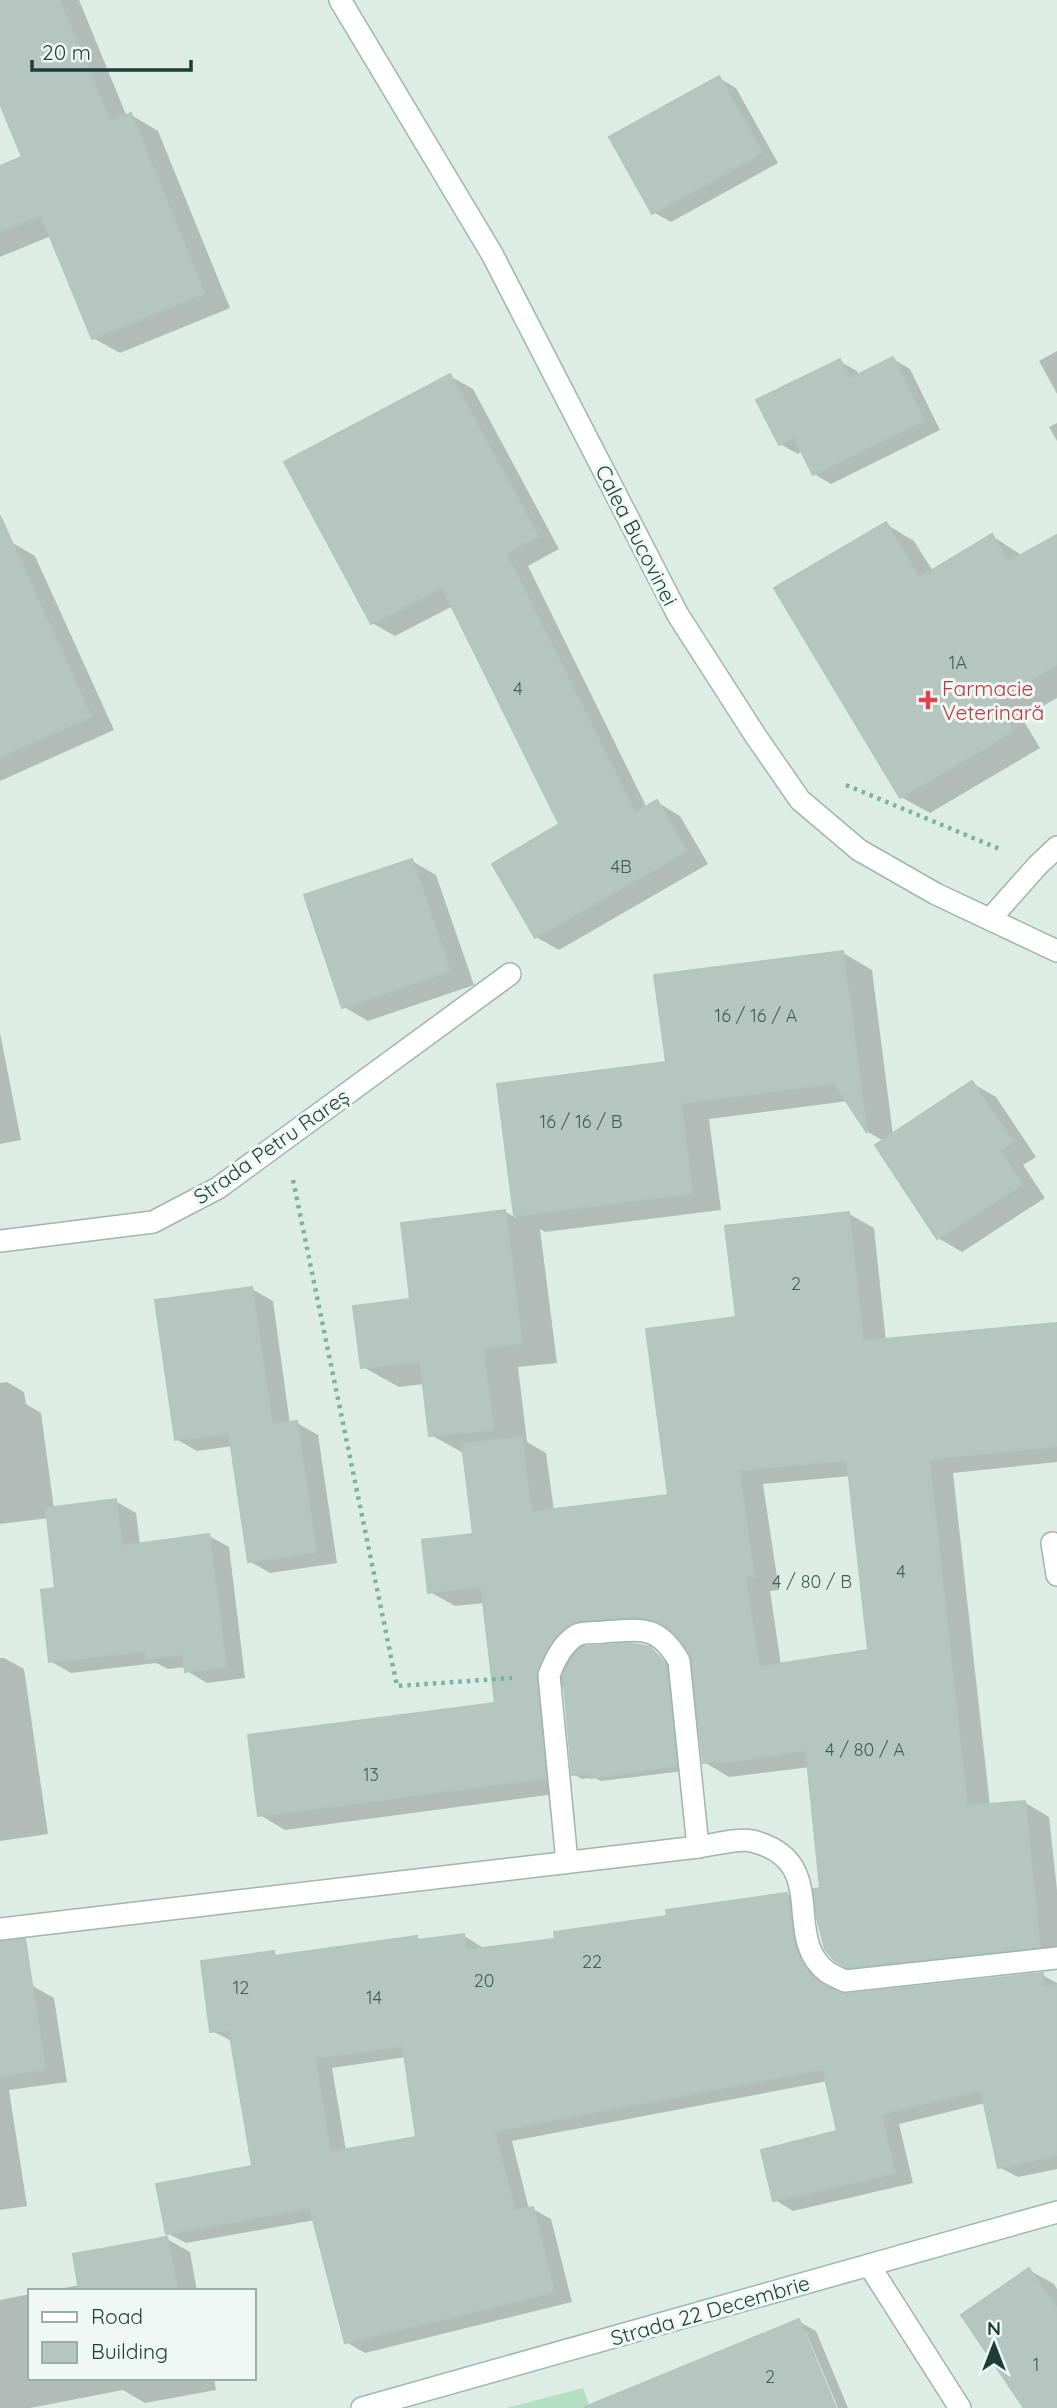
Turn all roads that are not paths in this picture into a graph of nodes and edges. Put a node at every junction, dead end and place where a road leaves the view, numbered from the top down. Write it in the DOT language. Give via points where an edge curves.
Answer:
graph roads {
  1 [pos="340,0"];
  2 [pos="1057,847"];
  3 [pos="990,919"];
  4 [pos="1057,951"];
  5 [pos="510,974"];
  6 [pos="0,1241"];
  7 [pos="1052,1543"];
  8 [pos="1057,1576"];
  9 [pos="698,1847"];
  10 [pos="567,1862"];
  11 [pos="0,1929"];
  12 [pos="1057,1958"];
  13 [pos="1057,2212"];
  14 [pos="869,2265"];
  15 [pos="362,2408"];
  16 [pos="960,2408"];
  1 -- 3 [label="street, Calea Bucovinei" via="492,254 678,615 800,800 859,850"];
  2 -- 3 [label="street"];
  3 -- 4 [label="street, Calea Bucovinei"];
  5 -- 6 [label="street, Strada Petru Rareș" via="218,1188 153,1222"];
  7 -- 8 [label="street"];
  9 -- 10 [label="street"];
  9 -- 10 [label="street" via="679,1661 672,1648 643,1629 579,1634 565,1645 550,1675"];
  9 -- 12 [label="street" via="750,1840 783,1855 799,1877 813,1956 825,1970 845,1981"];
  10 -- 11 [label="street"];
  13 -- 14 [label="street, Strada 22 Decembrie"];
  14 -- 15 [label="street, Strada 22 Decembrie"];
  14 -- 16 [label="street"];
}
